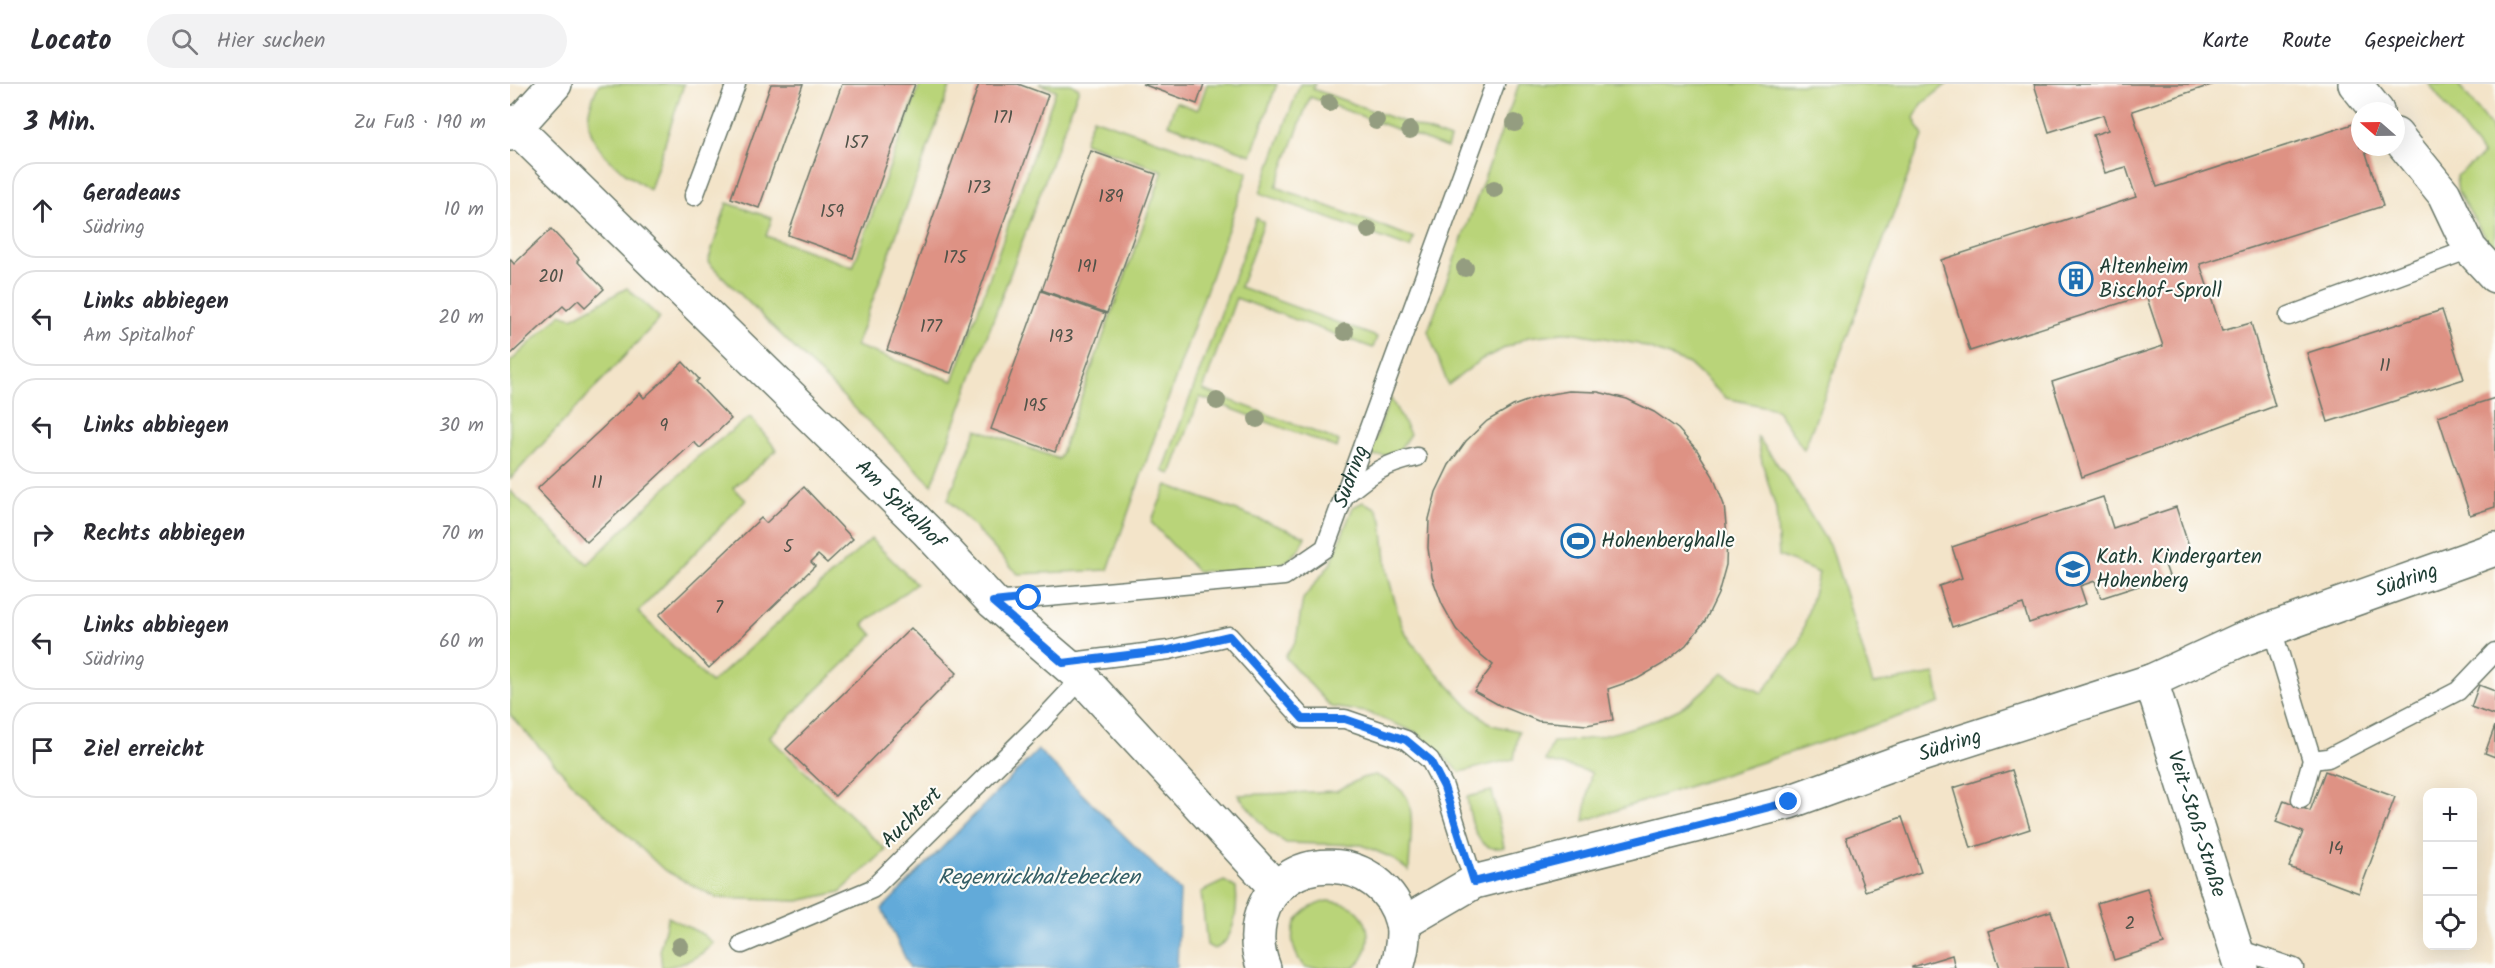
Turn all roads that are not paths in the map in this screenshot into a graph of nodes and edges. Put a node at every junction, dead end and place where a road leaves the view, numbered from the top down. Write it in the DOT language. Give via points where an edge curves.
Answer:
graph roads {
  1 [pos="555,84"];
  2 [pos="736,84"];
  3 [pos="1495,84"];
  4 [pos="2355,84"];
  5 [pos="2370,102"];
  6 [pos="512,128"];
  7 [pos="2405,146"];
  8 [pos="694,196"];
  9 [pos="2470,249"];
  10 [pos="2495,276"];
  11 [pos="2289,316"];
  12 [pos="1417,457"];
  13 [pos="1343,497"];
  14 [pos="2495,549"];
  15 [pos="993,602"];
  16 [pos="2272,629"];
  17 [pos="2495,652"];
  18 [pos="1072,671"];
  19 [pos="2151,681"];
  20 [pos="2312,760"];
  21 [pos="2301,799"];
  22 [pos="1474,882"];
  23 [pos="1276,888"];
  24 [pos="1402,924"];
  25 [pos="742,944"];
  26 [pos="2238,958"];
  27 [pos="1264,968"];
  28 [pos="1397,968"];
  29 [pos="2294,968"];
  1 -- 6 [label="street"];
  2 -- 8 [label="lane"];
  3 -- 13 [label="lane, Südring"];
  4 -- 5 [label="street"];
  6 -- 15 [label="street, Am Spitalhof" via="832,437"];
  7 -- 9 [label="street" via="2444,194"];
  9 -- 10 [label="street"];
  9 -- 11 [label="lane"];
  12 -- 13 [label="lane" via="1390,462"];
  13 -- 15 [label="lane, Südring" via="1324,548 1284,576"];
  14 -- 16 [label="street, Südring"];
  15 -- 18 [label="street, Am Spitalhof"];
  16 -- 19 [label="street, Südring"];
  16 -- 20 [label="lane"];
  17 -- 20 [label="lane" via="2458,691 2328,758"];
  18 -- 22 [label="lane" via="1229,636 1303,719 1345,719 1406,740 1430,760 1444,787"];
  18 -- 23 [label="street, Am Spitalhof"];
  18 -- 25 [label="lane, Auchtert" via="1038,726 872,889"];
  19 -- 22 [label="street, Südring" via="1905,760 1789,802"];
  19 -- 26 [label="street, Veit-Stoß-Straße"];
  20 -- 21 [label="lane"];
  22 -- 24 [label="street, Südring"];
  23 -- 24 [label="street" via="1294,874 1316,866 1339,866 1361,872 1380,885 1394,903"];
  23 -- 27 [label="street" via="1263,909 1257,932"];
  24 -- 28 [label="street"];
  26 -- 29 [label="lane"];
}
